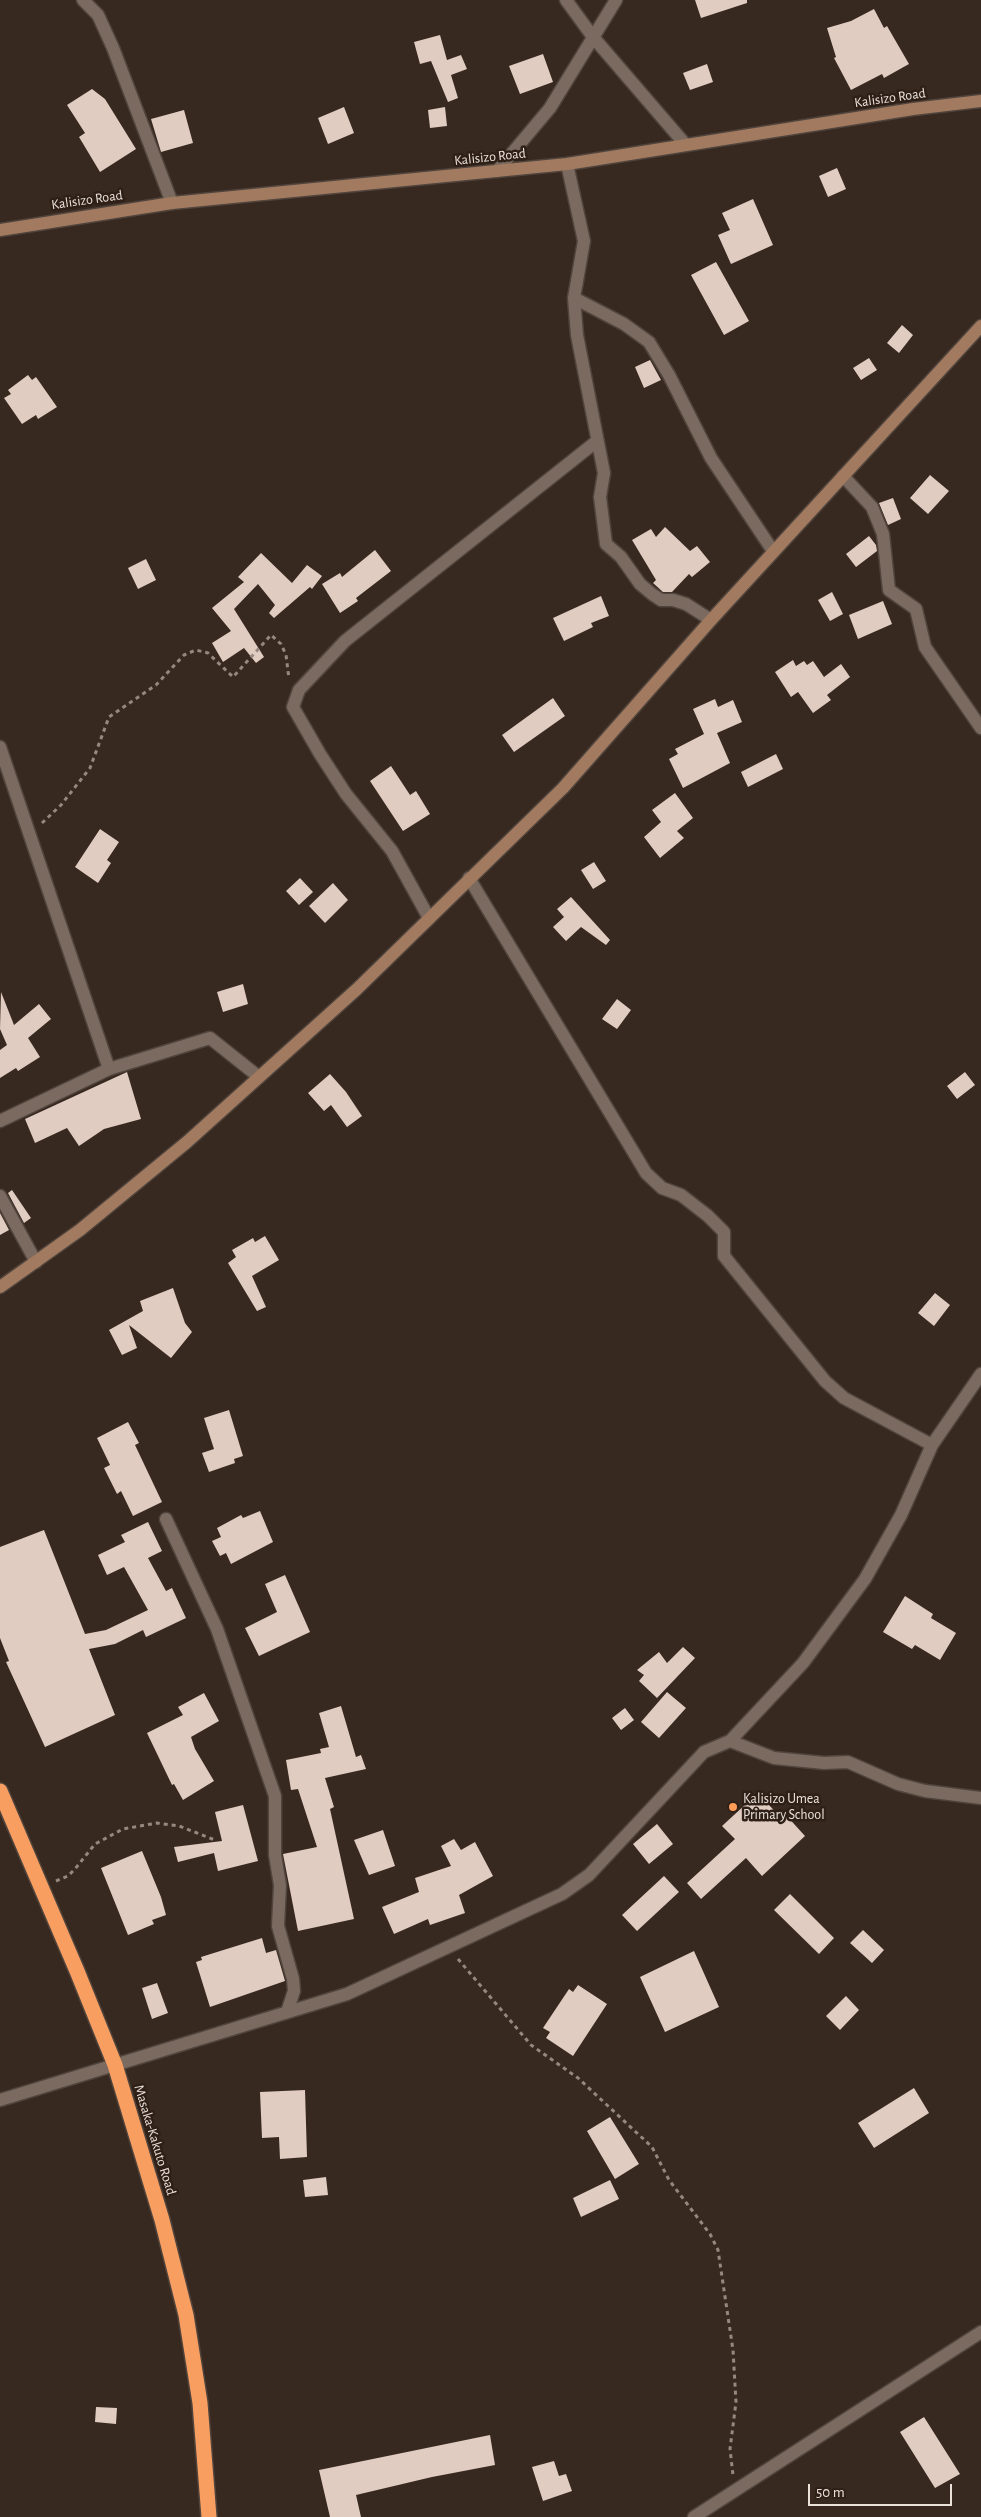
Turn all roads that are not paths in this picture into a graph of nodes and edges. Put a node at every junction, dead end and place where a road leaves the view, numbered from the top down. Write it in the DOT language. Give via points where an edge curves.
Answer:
graph roads {
  1 [pos="83,0"];
  2 [pos="566,0"];
  3 [pos="616,0"];
  4 [pos="593,37"];
  5 [pos="981,101"];
  6 [pos="685,144"];
  7 [pos="567,164"];
  8 [pos="497,171"];
  9 [pos="172,203"];
  10 [pos="0,230"];
  11 [pos="574,298"];
  12 [pos="981,326"];
  13 [pos="597,441"];
  14 [pos="843,476"];
  15 [pos="773,552"];
  16 [pos="711,620"];
  17 [pos="981,728"];
  18 [pos="0,747"];
  19 [pos="469,878"];
  20 [pos="429,918"];
  21 [pos="109,1069"];
  22 [pos="259,1077"];
  23 [pos="0,1121"];
  24 [pos="0,1196"];
  25 [pos="36,1262"];
  26 [pos="0,1287"];
  27 [pos="981,1374"];
  28 [pos="932,1445"];
  29 [pos="166,1519"];
  30 [pos="730,1741"];
  31 [pos="0,1791"];
  32 [pos="981,1798"];
  33 [pos="287,2012"];
  34 [pos="115,2066"];
  35 [pos="0,2100"];
  36 [pos="981,2332"];
  37 [pos="209,2517"];
  38 [pos="694,2517"];
  1 -- 9 [label="street" via="98,15 113,48"];
  2 -- 4 [label="street"];
  3 -- 4 [label="street"];
  4 -- 6 [label="street"];
  4 -- 8 [label="street" via="550,108"];
  5 -- 6 [label="street, Kalisizo Road"];
  6 -- 7 [label="street, Kalisizo Road"];
  7 -- 8 [label="street, Kalisizo Road"];
  7 -- 11 [label="street" via="584,241"];
  8 -- 9 [label="street, Kalisizo Road"];
  9 -- 10 [label="street, Kalisizo Road"];
  11 -- 13 [label="street" via="577,335"];
  11 -- 15 [label="street" via="624,324 649,342 711,458"];
  12 -- 14 [label="street"];
  13 -- 16 [label="street" via="604,474 600,497 606,544 652,594 661,600 686,604"];
  13 -- 20 [label="street" via="345,641 299,690 293,707 346,794 392,851"];
  14 -- 15 [label="street"];
  14 -- 17 [label="street" via="872,507 883,534 889,590 916,609 925,647"];
  15 -- 16 [label="street"];
  16 -- 19 [label="street" via="562,788"];
  18 -- 21 [label="street"];
  19 -- 20 [label="street"];
  19 -- 28 [label="street" via="646,1173 662,1188 681,1195 724,1232 724,1256 825,1381 844,1398"];
  20 -- 22 [label="street" via="357,989"];
  21 -- 22 [label="street" via="210,1038"];
  21 -- 23 [label="street"];
  22 -- 25 [label="street" via="180,1148"];
  24 -- 25 [label="street"];
  25 -- 26 [label="street"];
  27 -- 28 [label="street"];
  28 -- 30 [label="street" via="901,1516 865,1579 803,1663"];
  29 -- 33 [label="street" via="217,1629 275,1796 275,1855 280,1885 278,1926 294,1991"];
  30 -- 32 [label="street" via="774,1758 848,1762 898,1784"];
  30 -- 33 [label="street" via="704,1752 589,1875 562,1894 347,1994"];
  31 -- 34 [label="highway, Masaka-Kakuto Road"];
  33 -- 34 [label="street"];
  34 -- 35 [label="street"];
  34 -- 37 [label="highway, Masaka-Kakuto Road" via="162,2220 186,2315 200,2403"];
  36 -- 38 [label="street"];
}
